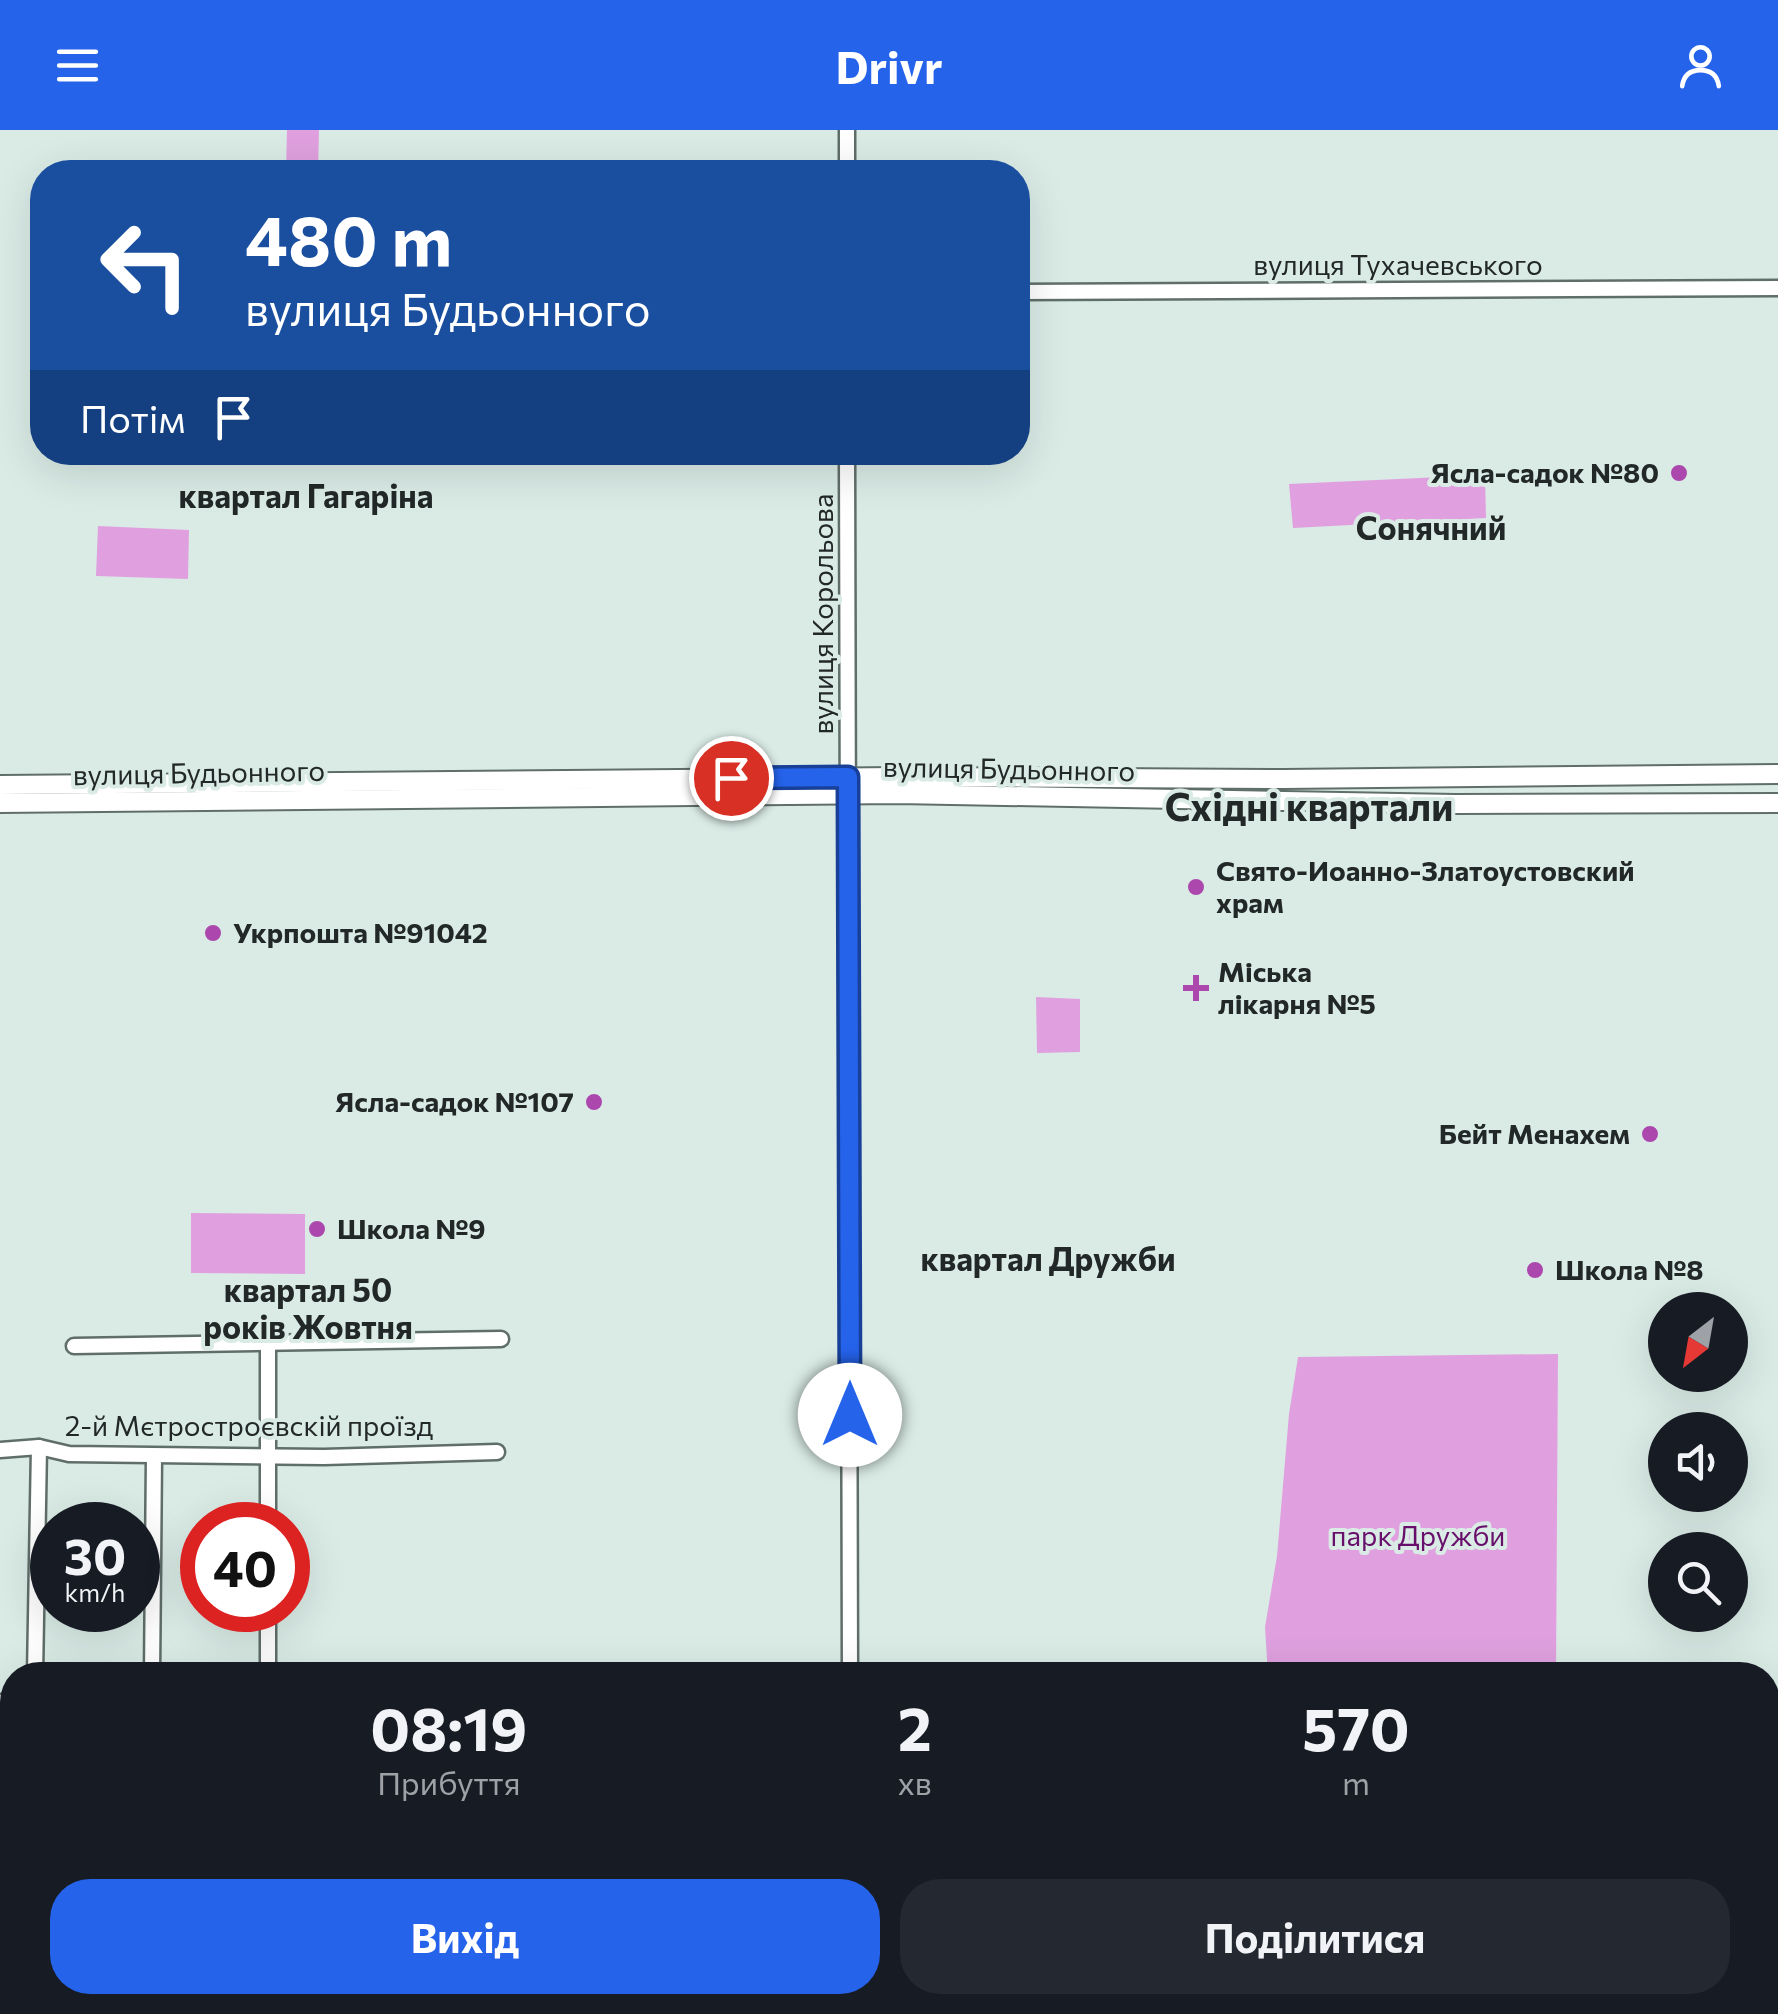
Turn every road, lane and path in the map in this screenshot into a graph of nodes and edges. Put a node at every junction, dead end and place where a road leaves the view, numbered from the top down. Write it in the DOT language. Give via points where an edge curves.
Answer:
graph roads {
  1 [pos="847,130"];
  2 [pos="847,160"];
  3 [pos="1778,288"];
  4 [pos="1030,292"];
  5 [pos="848,465"];
  6 [pos="1778,774"];
  7 [pos="0,785"];
  8 [pos="848,786"];
  9 [pos="0,803"];
  10 [pos="1778,803"];
  11 [pos="501,1339"];
  12 [pos="268,1342"];
  13 [pos="74,1346"];
  14 [pos="39,1447"];
  15 [pos="0,1450"];
  16 [pos="498,1452"];
  17 [pos="268,1455"];
  18 [pos="154,1456"];
  19 [pos="268,1502"];
  20 [pos="268,1632"];
  21 [pos="35,1662"];
  22 [pos="152,1662"];
  23 [pos="268,1662"];
  24 [pos="850,1662"];
  1 -- 2 [label="street"];
  3 -- 4 [label="street, вулиця Тухачевського"];
  5 -- 8 [label="street, вулиця Корольова"];
  6 -- 8 [label="main road, вулиця Будьонного"];
  7 -- 8 [label="main road, вулиця Будьонного"];
  8 -- 9 [label="main road, вулиця Будьонного"];
  8 -- 10 [label="main road, вулиця Будьонного" via="1456,804"];
  8 -- 24 [label="street, вулиця Корольова"];
  11 -- 12 [label="street"];
  12 -- 13 [label="street"];
  12 -- 17 [label="street"];
  14 -- 15 [label="street, 2-й Мєтростроєвскій проїзд"];
  14 -- 18 [label="street, 2-й Мєтростроєвскій проїзд"];
  14 -- 21 [label="street"];
  16 -- 17 [label="street, 2-й Мєтростроєвскій проїзд"];
  17 -- 18 [label="street, 2-й Мєтростроєвскій проїзд"];
  17 -- 19 [label="street"];
  18 -- 22 [label="street"];
  20 -- 23 [label="street"];
}
